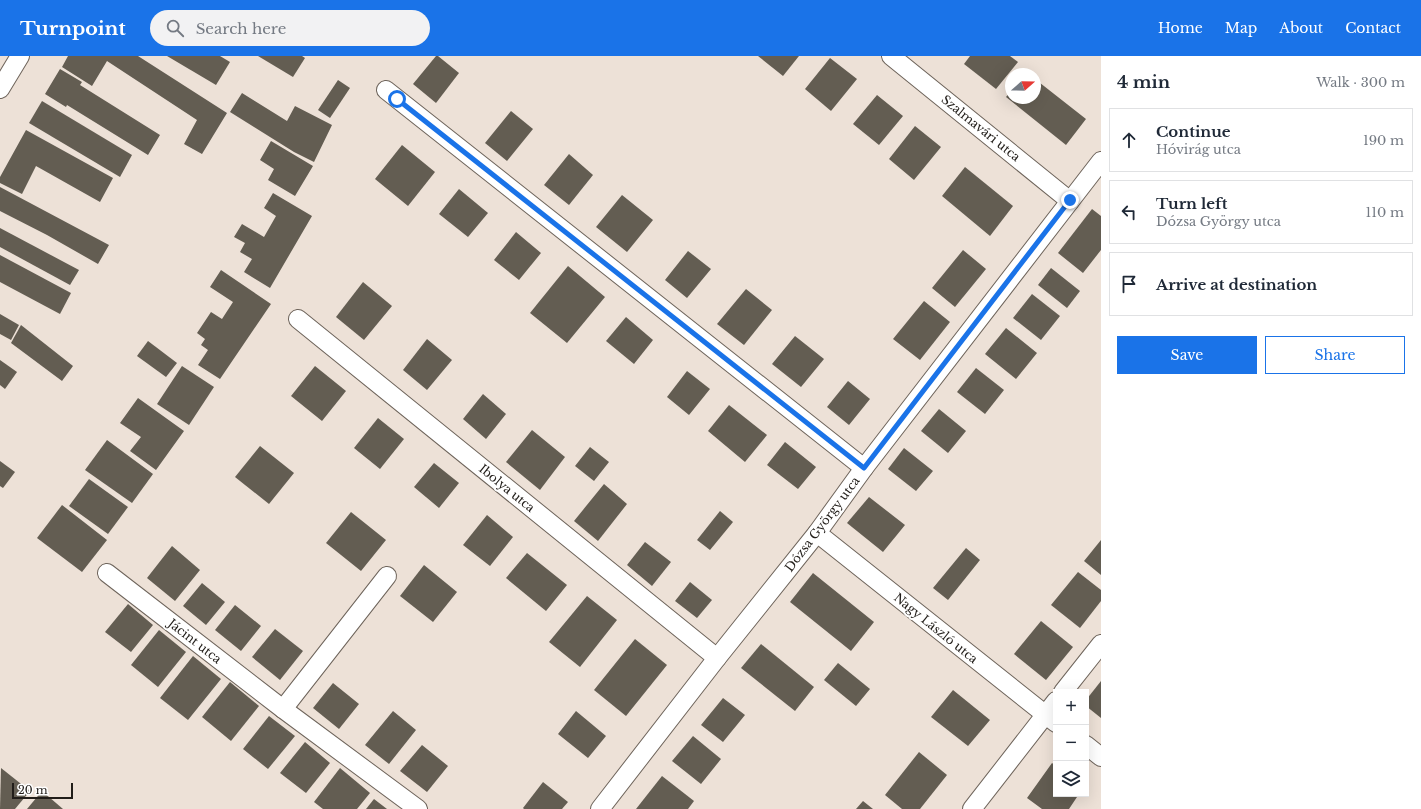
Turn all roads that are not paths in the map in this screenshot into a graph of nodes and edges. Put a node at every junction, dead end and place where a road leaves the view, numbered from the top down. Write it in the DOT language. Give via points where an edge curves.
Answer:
graph roads {
  1 [pos="20,56"];
  2 [pos="891,56"];
  3 [pos="0,90"];
  4 [pos="386,90"];
  5 [pos="1101,162"];
  6 [pos="1070,200"];
  7 [pos="298,318"];
  8 [pos="864,468"];
  9 [pos="817,533"];
  10 [pos="107,573"];
  11 [pos="387,576"];
  12 [pos="1101,644"];
  13 [pos="717,658"];
  14 [pos="1065,689"];
  15 [pos="284,709"];
  16 [pos="1052,713"];
  17 [pos="1089,748"];
  18 [pos="1101,757"];
  19 [pos="418,809"];
  20 [pos="600,809"];
  21 [pos="972,809"];
  1 -- 3 [label="street"];
  2 -- 6 [label="street, Szalmavári utca"];
  4 -- 8 [label="street"];
  5 -- 6 [label="street, Dózsa György utca"];
  6 -- 8 [label="street, Dózsa György utca"];
  7 -- 13 [label="street, Ibolya utca"];
  8 -- 9 [label="street, Dózsa György utca"];
  9 -- 13 [label="street, Dózsa György utca"];
  9 -- 16 [label="street, Nagy László utca"];
  10 -- 15 [label="street, Jácint utca"];
  11 -- 15 [label="street"];
  12 -- 14 [label="street"];
  13 -- 20 [label="street, Dózsa György utca"];
  15 -- 19 [label="street, Jácint utca"];
  16 -- 21 [label="street"];
  17 -- 18 [label="street"];
}
